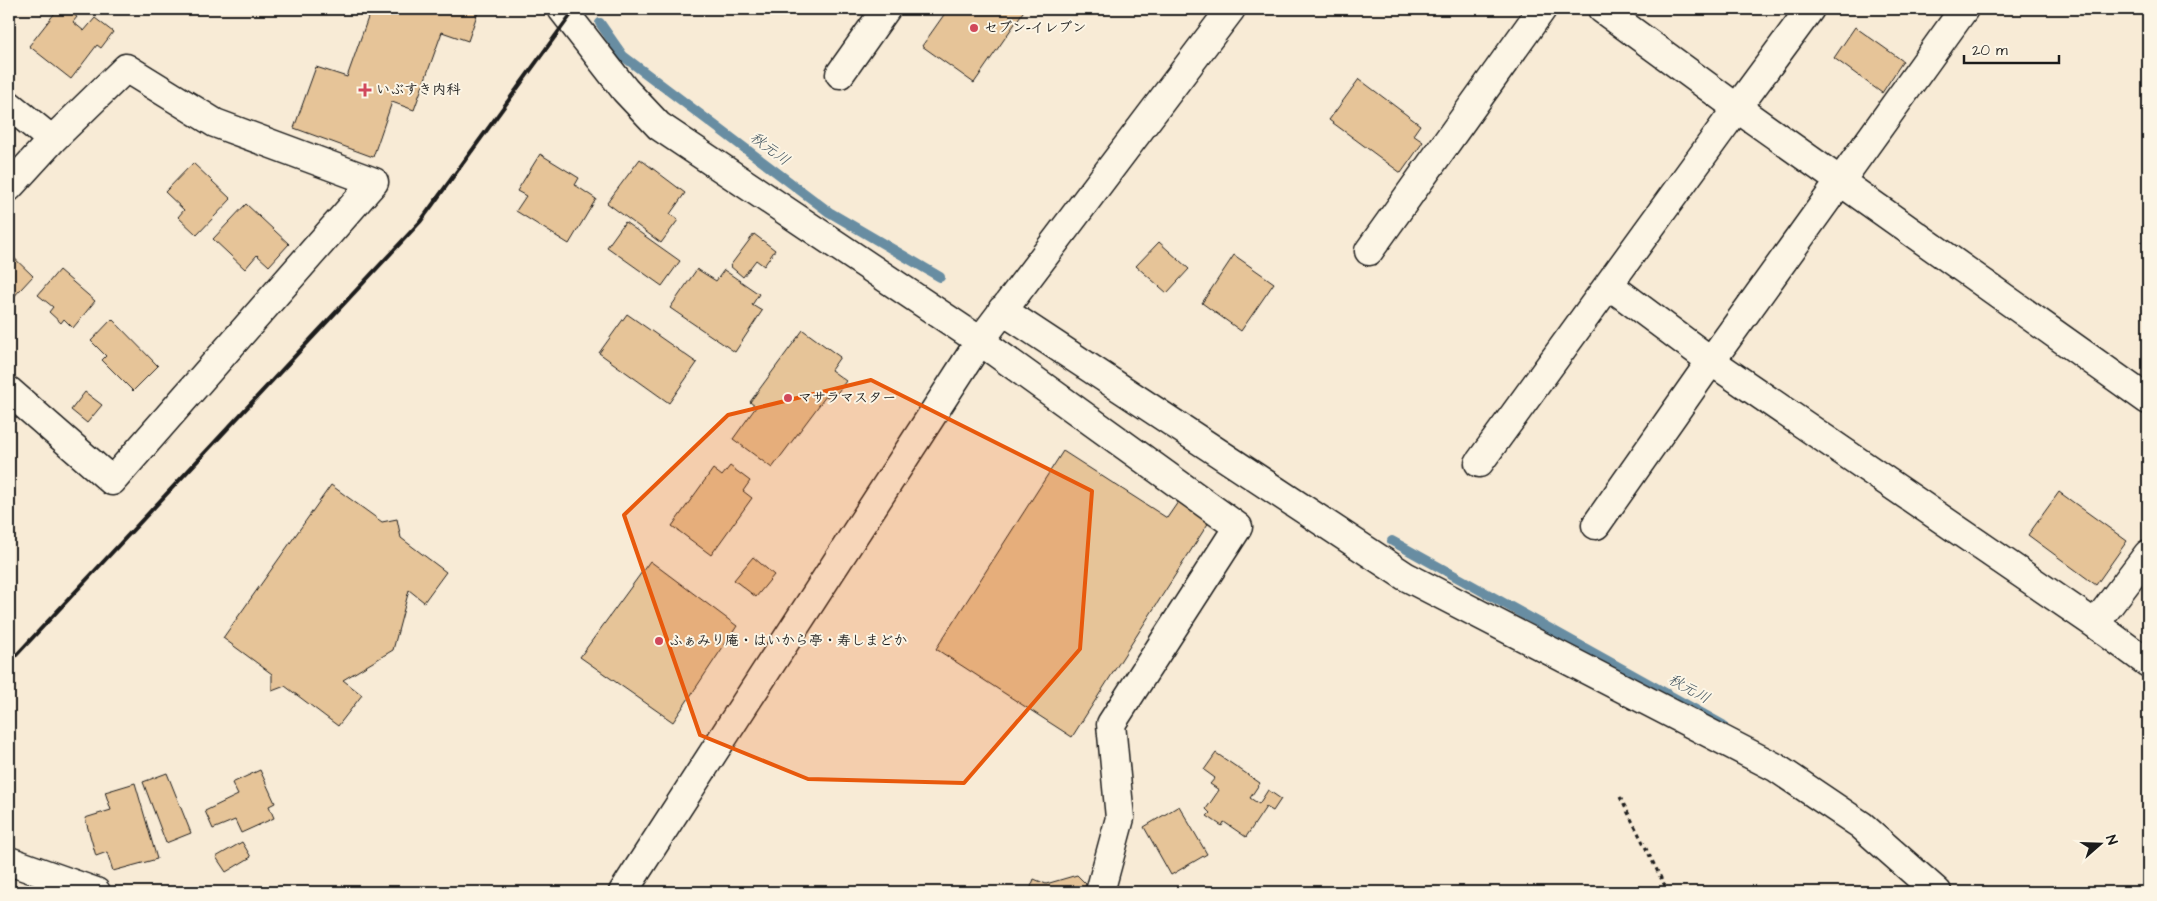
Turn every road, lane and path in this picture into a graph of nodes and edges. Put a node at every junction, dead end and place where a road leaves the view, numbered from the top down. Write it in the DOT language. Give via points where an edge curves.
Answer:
graph roads {
  1 [pos="562,9"];
  2 [pos="886,9"];
  3 [pos="1231,9"];
  4 [pos="1542,9"];
  5 [pos="1602,9"];
  6 [pos="1810,9"];
  7 [pos="1964,9"];
  8 [pos="840,74"];
  9 [pos="9,105"];
  10 [pos="1738,108"];
  11 [pos="52,140"];
  12 [pos="1840,182"];
  13 [pos="9,186"];
  14 [pos="1369,250"];
  15 [pos="1609,285"];
  16 [pos="1002,310"];
  17 [pos="980,341"];
  18 [pos="1711,361"];
  19 [pos="9,391"];
  20 [pos="2148,400"];
  21 [pos="1479,463"];
  22 [pos="1596,525"];
  23 [pos="2148,554"];
  24 [pos="2095,624"];
  25 [pos="2148,664"];
  26 [pos="1620,796"];
  27 [pos="9,861"];
  28 [pos="96,892"];
  29 [pos="623,892"];
  30 [pos="1100,892"];
  31 [pos="1668,892"];
  32 [pos="1937,892"];
  1 -- 17 [label="street" via="625,90 659,126"];
  2 -- 8 [label="street"];
  3 -- 16 [label="street"];
  4 -- 14 [label="street"];
  5 -- 10 [label="street"];
  6 -- 10 [label="street"];
  7 -- 12 [label="street"];
  9 -- 11 [label="street"];
  10 -- 12 [label="street"];
  10 -- 15 [label="street"];
  11 -- 13 [label="street"];
  11 -- 19 [label="street" via="126,68 215,123 374,182 112,481"];
  12 -- 18 [label="street"];
  12 -- 20 [label="street"];
  15 -- 18 [label="street"];
  15 -- 21 [label="street"];
  16 -- 17 [label="street"];
  16 -- 32 [label="street" via="1405,576 1775,767 1860,825"];
  17 -- 29 [label="street"];
  17 -- 30 [label="street" via="1238,528 1111,724 1120,818"];
  18 -- 22 [label="street"];
  18 -- 24 [label="street"];
  23 -- 24 [label="street"];
  24 -- 25 [label="street"];
  26 -- 31 [label="path"];
  27 -- 28 [label="street"];
}
